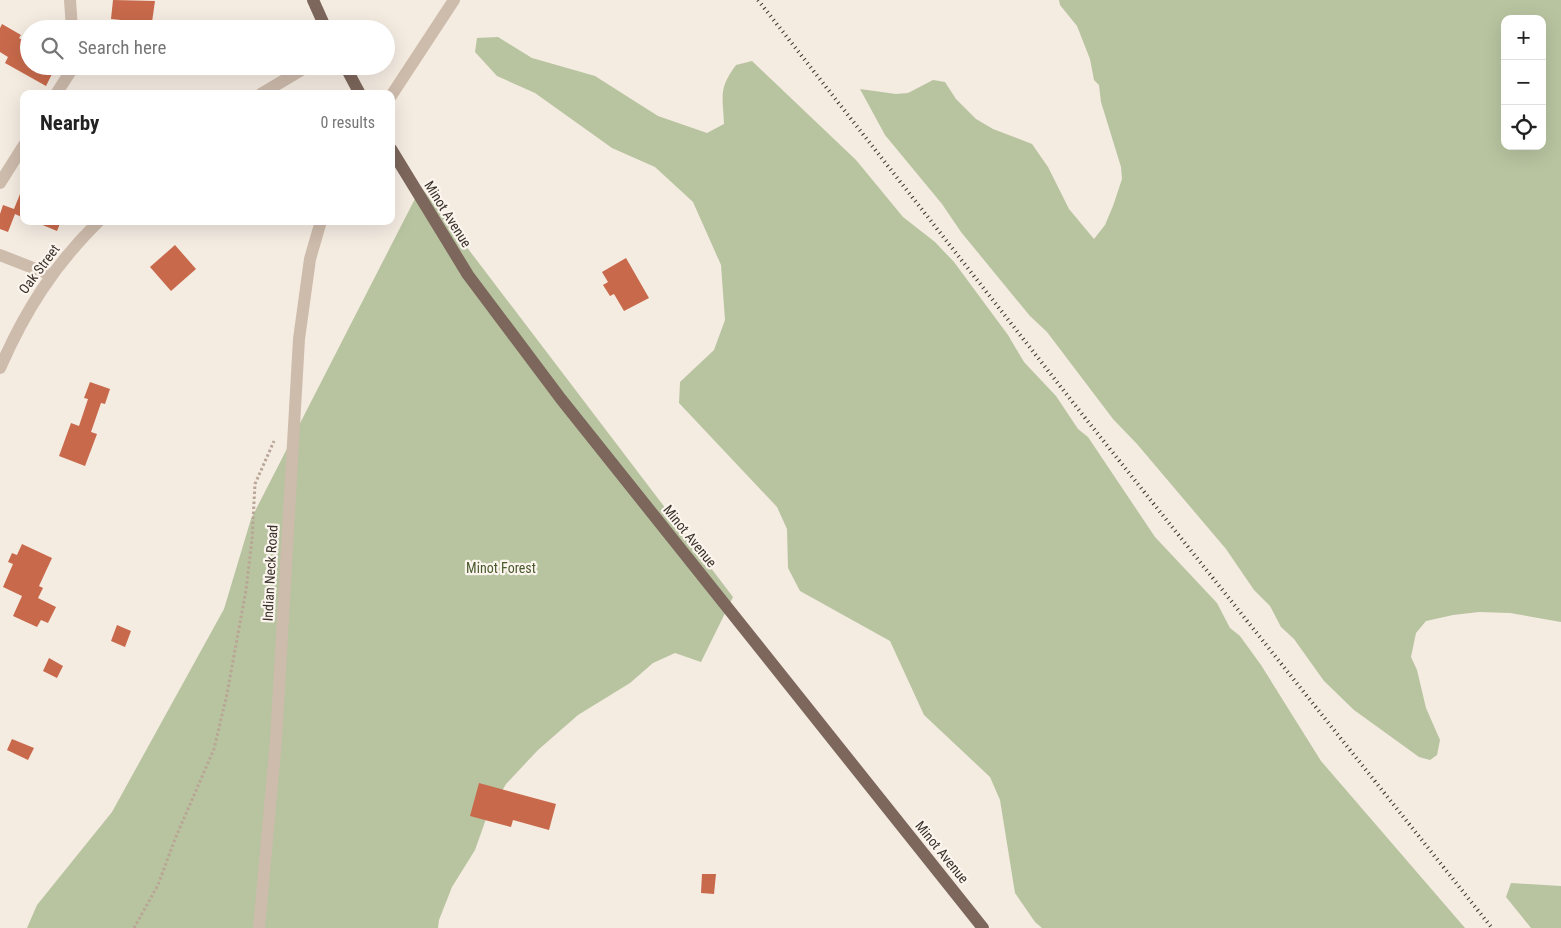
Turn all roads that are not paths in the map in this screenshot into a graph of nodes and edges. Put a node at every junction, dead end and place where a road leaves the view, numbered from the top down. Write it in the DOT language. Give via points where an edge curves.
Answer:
graph roads {
  1 [pos="70,0"];
  2 [pos="312,0"];
  3 [pos="454,0"];
  4 [pos="71,20"];
  5 [pos="322,20"];
  6 [pos="68,75"];
  7 [pos="293,75"];
  8 [pos="350,75"];
  9 [pos="59,90"];
  10 [pos="268,90"];
  11 [pos="358,90"];
  12 [pos="395,90"];
  13 [pos="20,151"];
  14 [pos="395,156"];
  15 [pos="0,183"];
  16 [pos="95,225"];
  17 [pos="320,225"];
  18 [pos="0,255"];
  19 [pos="51,275"];
  20 [pos="0,368"];
  21 [pos="259,928"];
  22 [pos="983,928"];
  1 -- 4 [label="street"];
  2 -- 5 [label="main road"];
  3 -- 12 [label="street"];
  6 -- 9 [label="street"];
  7 -- 10 [label="street"];
  8 -- 11 [label="main road"];
  13 -- 15 [label="street"];
  14 -- 22 [label="main road, Minot Avenue" via="440,231 498,317"];
  16 -- 19 [label="street, Oak Street"];
  17 -- 21 [label="street, Indian Neck Road" via="310,259 299,339 276,740"];
  18 -- 19 [label="street"];
  19 -- 20 [label="street, Oak Street" via="33,301"];
}
